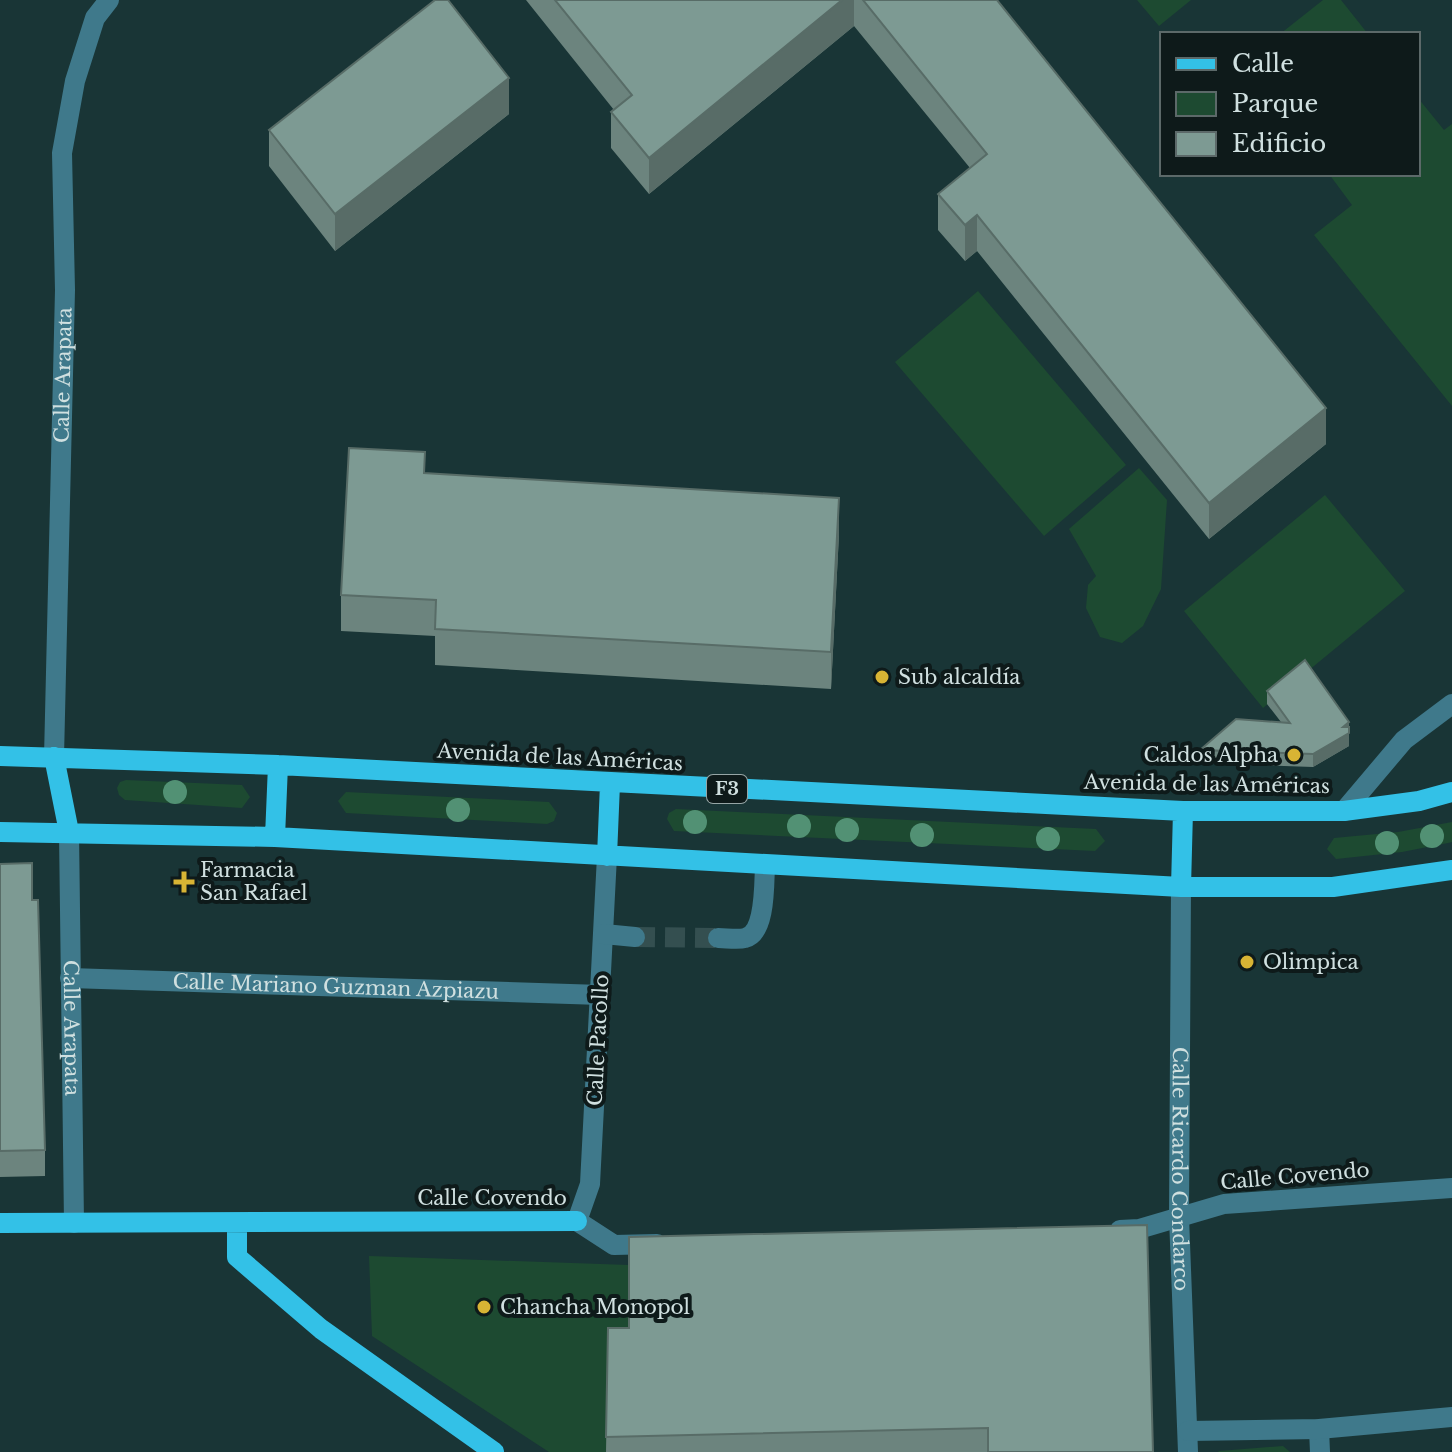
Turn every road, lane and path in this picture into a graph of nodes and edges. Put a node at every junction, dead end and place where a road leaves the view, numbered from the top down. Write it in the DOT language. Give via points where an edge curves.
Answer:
graph roads {
  1 [pos="109,0"];
  2 [pos="1452,704"];
  3 [pos="0,756"];
  4 [pos="54,757"];
  5 [pos="278,765"];
  6 [pos="610,784"];
  7 [pos="1452,792"];
  8 [pos="1183,811"];
  9 [pos="1344,811"];
  10 [pos="0,832"];
  11 [pos="69,832"];
  12 [pos="275,837"];
  13 [pos="607,856"];
  14 [pos="765,865"];
  15 [pos="1452,870"];
  16 [pos="1181,887"];
  17 [pos="604,934"];
  18 [pos="635,937"];
  19 [pos="718,938"];
  20 [pos="70,978"];
  21 [pos="601,995"];
  22 [pos="1452,1188"];
  23 [pos="1179,1217"];
  24 [pos="577,1221"];
  25 [pos="0,1223"];
  26 [pos="74,1223"];
  27 [pos="237,1223"];
  28 [pos="1107,1230"];
  29 [pos="677,1243"];
  30 [pos="1452,1417"];
  31 [pos="1319,1429"];
  32 [pos="1188,1431"];
  33 [pos="494,1452"];
  34 [pos="1188,1452"];
  35 [pos="1320,1452"];
  1 -- 4 [label="street, Calle Arapata" via="95,18 75,81 62,153 65,290"];
  2 -- 9 [label="street" via="1404,740"];
  3 -- 4 [label="main road, Avenida de las Américas / F3"];
  4 -- 5 [label="main road, Avenida de las Américas / F3"];
  4 -- 11 [label="main road"];
  5 -- 6 [label="main road, Avenida de las Américas / F3"];
  5 -- 12 [label="main road"];
  6 -- 8 [label="main road, Avenida de las Américas / F3"];
  6 -- 13 [label="main road"];
  7 -- 9 [label="main road, Avenida de las Américas / F3"];
  8 -- 9 [label="main road, Avenida de las Américas / F3"];
  8 -- 16 [label="main road"];
  10 -- 11 [label="main road"];
  11 -- 12 [label="main road"];
  11 -- 20 [label="street, Calle Arapata"];
  12 -- 13 [label="main road"];
  13 -- 14 [label="main road"];
  13 -- 17 [label="street, Calle Pacollo"];
  14 -- 16 [label="main road"];
  14 -- 19 [label="street" via="761,921 755,932 746,938"];
  15 -- 16 [label="main road" via="1333,887"];
  16 -- 23 [label="street, Calle Ricardo Condarco"];
  17 -- 18 [label="street"];
  17 -- 21 [label="street, Calle Pacollo"];
  20 -- 21 [label="street, Calle Mariano Guzman Azpiazu"];
  20 -- 26 [label="street, Calle Arapata"];
  21 -- 24 [label="street, Calle Pacollo" via="590,1184"];
  22 -- 23 [label="street, Calle Covendo" via="1224,1204"];
  23 -- 28 [label="street, Calle Covendo" via="1139,1229"];
  23 -- 32 [label="street, Calle Ricardo Condarco"];
  24 -- 27 [label="main road, Calle Covendo"];
  24 -- 29 [label="street, Calle Covendo" via="614,1245"];
  25 -- 26 [label="main road, Calle Covendo"];
  26 -- 27 [label="main road, Calle Covendo"];
  27 -- 33 [label="main road" via="237,1257 321,1329"];
  30 -- 31 [label="street"];
  31 -- 32 [label="street"];
  31 -- 35 [label="street"];
  32 -- 34 [label="street, Calle Ricardo Condarco"];
}
